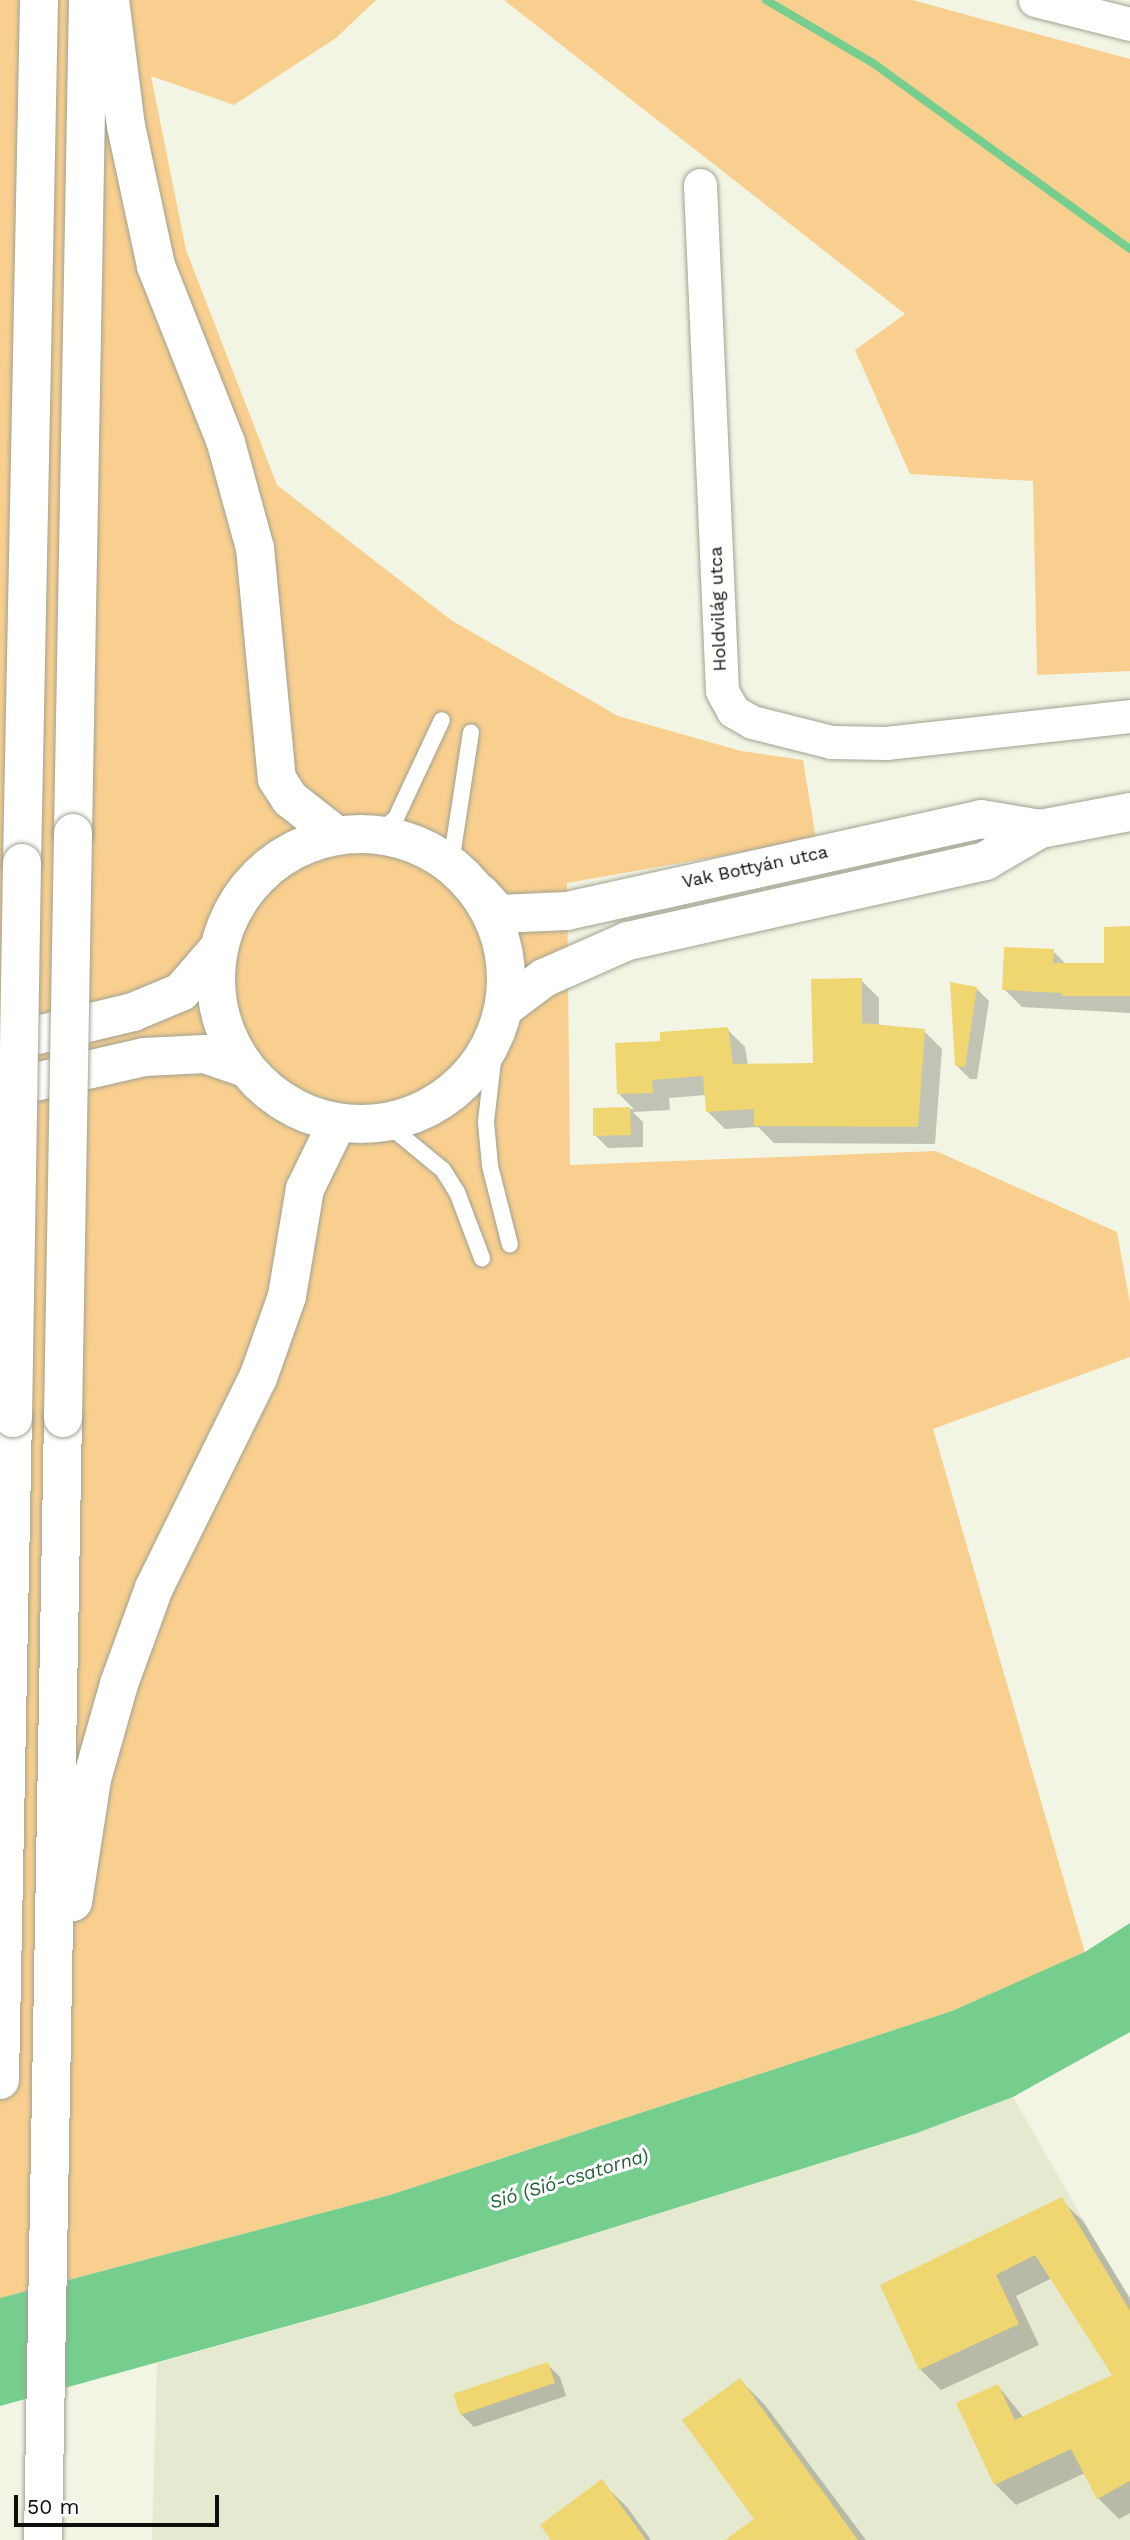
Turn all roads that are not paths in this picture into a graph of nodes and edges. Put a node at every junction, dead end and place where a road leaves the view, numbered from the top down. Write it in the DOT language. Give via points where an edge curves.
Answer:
graph roads {
  1 [pos="38,0"];
  2 [pos="88,0"];
  3 [pos="110,0"];
  4 [pos="1035,0"];
  5 [pos="1130,24"];
  6 [pos="700,185"];
  7 [pos="1130,716"];
  8 [pos="442,720"];
  9 [pos="471,733"];
  10 [pos="0,803"];
  11 [pos="1130,812"];
  12 [pos="1040,829"];
  13 [pos="377,833"];
  14 [pos="336,835"];
  15 [pos="22,863"];
  16 [pos="451,863"];
  17 [pos="480,893"];
  18 [pos="218,948"];
  19 [pos="500,1022"];
  20 [pos="0,1044"];
  21 [pos="245,1068"];
  22 [pos="0,1090"];
  23 [pos="338,1123"];
  24 [pos="386,1123"];
  25 [pos="510,1245"];
  26 [pos="482,1258"];
  27 [pos="1,2043"];
  28 [pos="51,2049"];
  29 [pos="0,2080"];
  30 [pos="43,2540"];
  1 -- 15 [label="main road"];
  2 -- 28 [label="main road, bridge"];
  3 -- 14 [label="main road" via="126,126 156,266 226,443 255,548 277,779 290,799"];
  4 -- 5 [label="street"];
  6 -- 7 [label="street, Holdvilág utca" via="722,691 733,710 752,722 831,742 886,743"];
  8 -- 13 [label="lane" via="396,818"];
  9 -- 16 [label="lane"];
  10 -- 15 [label="main road"];
  11 -- 12 [label="main road, Vak Bottyán utca"];
  12 -- 17 [label="main road, Vak Bottyán utca" via="981,819 567,911 499,914"];
  12 -- 19 [label="main road, Vak Bottyán utca" via="985,860 628,941 544,978"];
  13 -- 14 [label="main road"];
  13 -- 16 [label="main road" via="416,843"];
  14 -- 18 [label="main road" via="295,849 260,874 234,908"];
  15 -- 27 [label="main road, bridge"];
  16 -- 17 [label="main road"];
  17 -- 19 [label="main road" via="499,928 507,968"];
  18 -- 20 [label="main road" via="181,992 133,1013"];
  18 -- 21 [label="main road" via="216,986 222,1024"];
  19 -- 24 [label="main road" via="470,1076 432,1107"];
  19 -- 25 [label="lane" via="486,1122 490,1166"];
  21 -- 22 [label="main road" via="205,1054 144,1057"];
  21 -- 23 [label="main road" via="271,1094 302,1113"];
  23 -- 24 [label="main road"];
  23 -- 28 [label="main road" via="305,1189 287,1296 258,1378 154,1588 119,1684 92,1779"];
  24 -- 26 [label="lane" via="422,1149 457,1192"];
  27 -- 29 [label="main road"];
  28 -- 30 [label="main road"];
}
